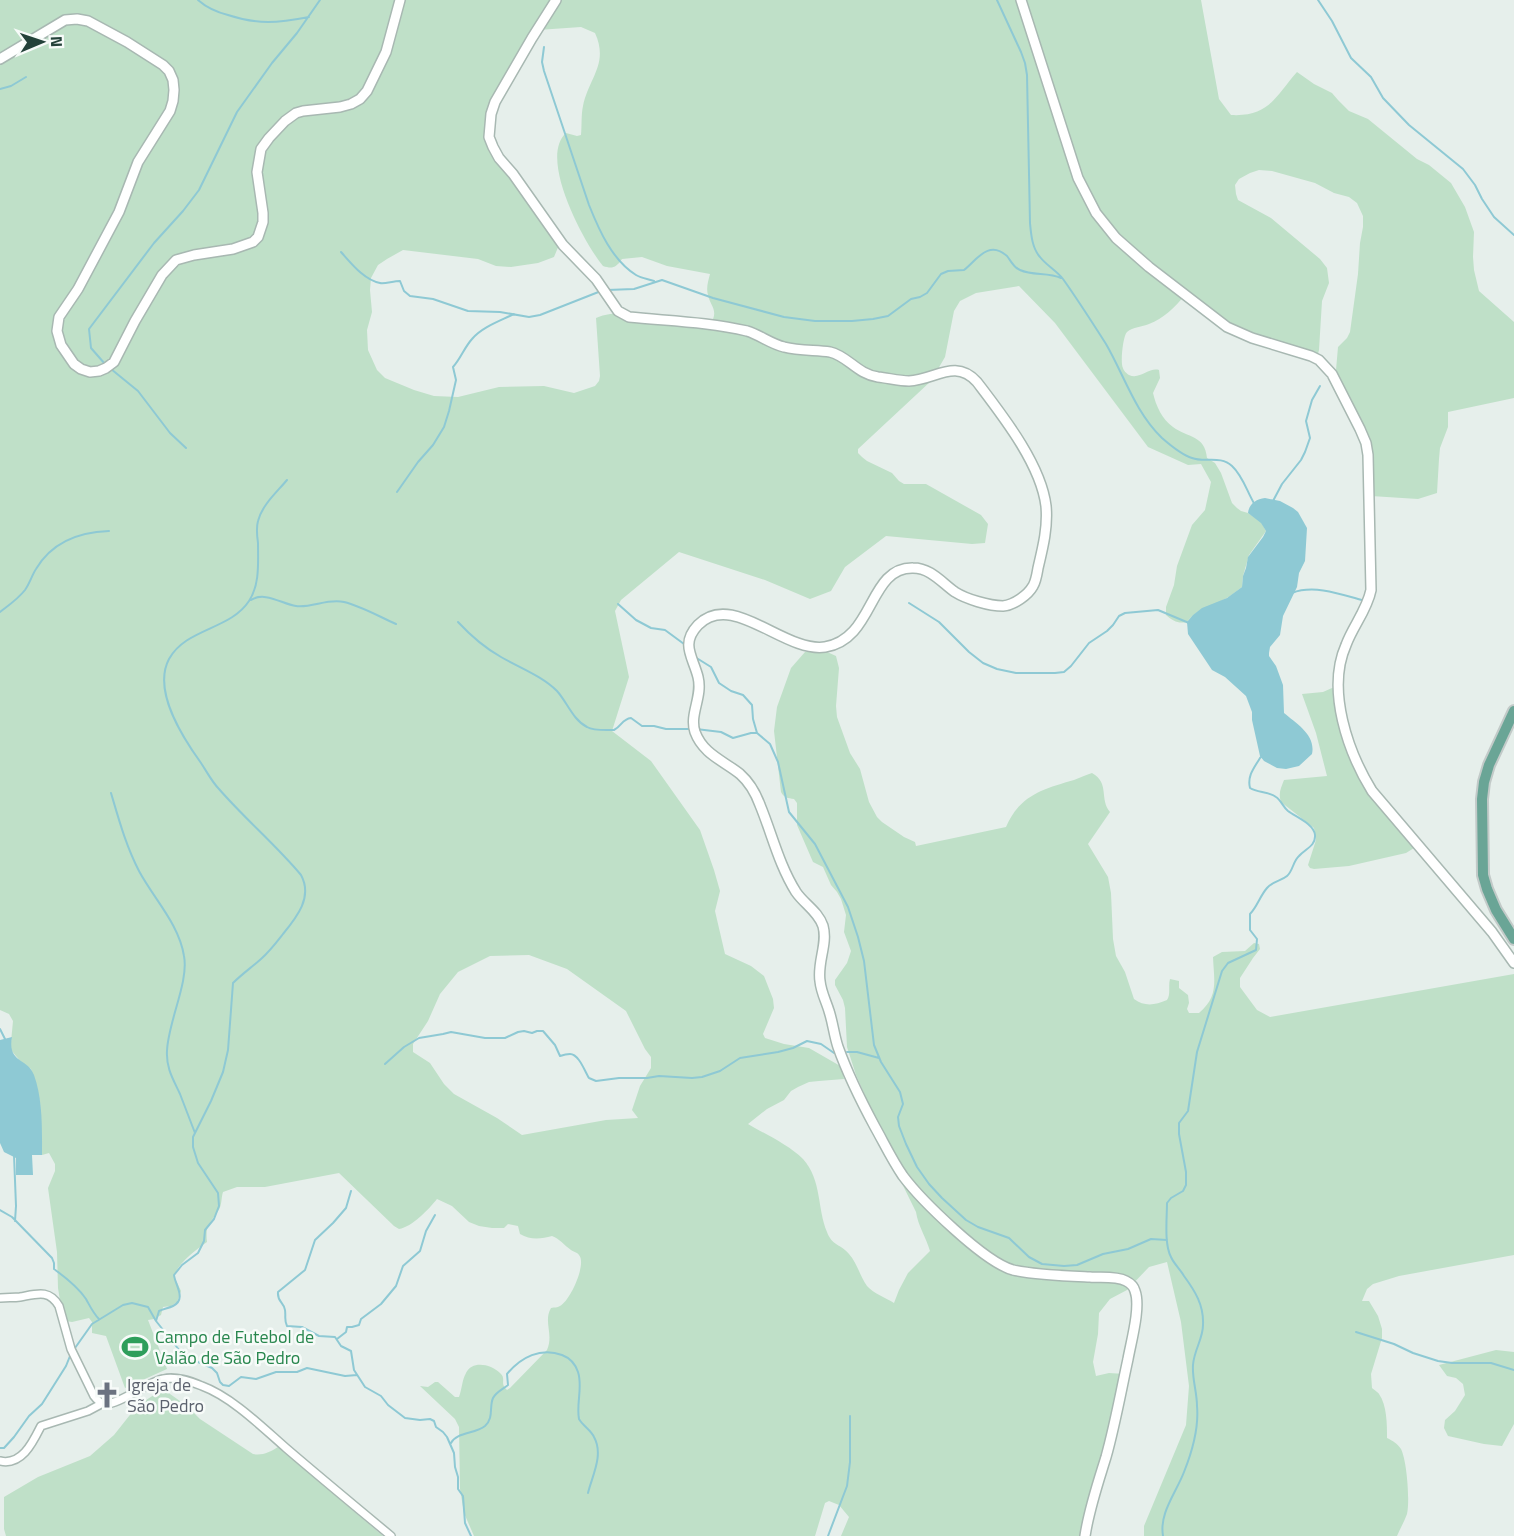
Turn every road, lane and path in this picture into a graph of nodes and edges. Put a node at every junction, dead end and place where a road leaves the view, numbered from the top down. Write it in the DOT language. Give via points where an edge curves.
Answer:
graph roads {
  1 [pos="400,0"];
  2 [pos="555,0"];
  3 [pos="1021,0"];
  4 [pos="0,59"];
  5 [pos="1514,711"];
  6 [pos="1514,939"];
  7 [pos="1514,963"];
  8 [pos="0,1298"];
  9 [pos="103,1403"];
  10 [pos="0,1461"];
  11 [pos="391,1536"];
  12 [pos="1085,1536"];
  1 -- 4 [label="street" via="386,52 360,99 340,107 296,113 261,149 257,172 263,222 258,237 233,249 176,261 162,275 114,362 99,371 90,372 74,364 61,345 57,323 119,212 138,162 170,111 173,80 163,65 127,42 77,19 65,20"];
  2 -- 12 [label="street" via="495,102 489,137 499,158 563,245 596,279 618,311 629,317 714,325 748,332 784,347 831,352 873,376 910,381 952,370 965,372 1009,424 1037,472 1046,506 1046,534 1035,584 1016,601 1004,606 972,600 929,571 910,567 893,573 876,594 862,622 837,644 814,648 726,614 707,618 698,625 689,637 688,647 700,689 693,723 695,732 709,753 747,781 795,890 821,921 825,938 820,982 837,1045 853,1086 903,1176 959,1233 1003,1266 1064,1276 1118,1279 1129,1282 1135,1290 1133,1334"];
  3 -- 7 [label="street" via="1078,178 1096,213 1116,238 1227,327 1320,360 1332,374 1360,429 1368,455 1371,590 1346,644 1340,667 1339,697 1346,734 1372,791"];
  5 -- 6 [label="main road" via="1489,765 1482,800 1483,875 1496,910"];
  8 -- 9 [label="street" via="52,1296 59,1306 71,1349 94,1396"];
  9 -- 10 [label="street" via="41,1426 19,1458"];
  9 -- 11 [label="street" via="114,1402 162,1379 174,1378 206,1387 260,1426"];
}
